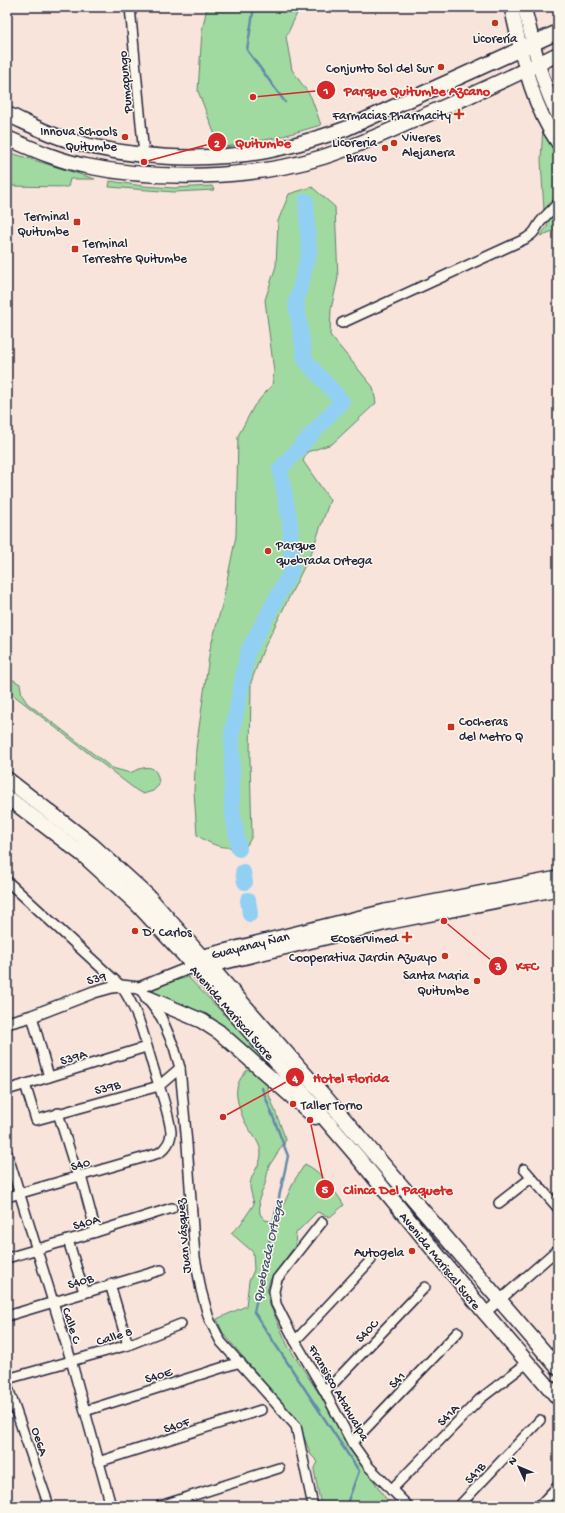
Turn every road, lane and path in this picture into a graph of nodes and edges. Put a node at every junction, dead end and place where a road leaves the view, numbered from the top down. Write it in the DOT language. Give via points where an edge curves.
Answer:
graph roads {
  1 [pos="130,7"];
  2 [pos="511,7"];
  3 [pos="524,7"];
  4 [pos="558,32"];
  5 [pos="534,44"];
  6 [pos="521,49"];
  7 [pos="558,54"];
  8 [pos="532,67"];
  9 [pos="7,114"];
  10 [pos="558,115"];
  11 [pos="7,138"];
  12 [pos="558,143"];
  13 [pos="144,155"];
  14 [pos="558,203"];
  15 [pos="342,323"];
  16 [pos="7,779"];
  17 [pos="7,797"];
  18 [pos="558,878"];
  19 [pos="7,880"];
  20 [pos="558,889"];
  21 [pos="201,963"];
  22 [pos="122,986"];
  23 [pos="143,993"];
  24 [pos="32,1016"];
  25 [pos="7,1023"];
  26 [pos="146,1047"];
  27 [pos="180,1068"];
  28 [pos="296,1075"];
  29 [pos="48,1077"];
  30 [pos="25,1084"];
  31 [pos="159,1086"];
  32 [pos="7,1090"];
  33 [pos="58,1113"];
  34 [pos="7,1153"];
  35 [pos="356,1155"];
  36 [pos="524,1169"];
  37 [pos="79,1176"];
  38 [pos="531,1178"];
  39 [pos="19,1194"];
  40 [pos="7,1197"];
  41 [pos="499,1203"];
  42 [pos="172,1208"];
  43 [pos="558,1208"];
  44 [pos="322,1222"];
  45 [pos="96,1232"];
  46 [pos="68,1240"];
  47 [pos="37,1249"];
  48 [pos="558,1249"];
  49 [pos="7,1258"];
  50 [pos="371,1260"];
  51 [pos="161,1270"];
  52 [pos="110,1284"];
  53 [pos="425,1287"];
  54 [pos="84,1292"];
  55 [pos="499,1301"];
  56 [pos="52,1302"];
  57 [pos="485,1313"];
  58 [pos="7,1316"];
  59 [pos="181,1324"];
  60 [pos="458,1332"];
  61 [pos="295,1341"];
  62 [pos="128,1345"];
  63 [pos="71,1360"];
  64 [pos="240,1362"];
  65 [pos="527,1363"];
  66 [pos="558,1368"];
  67 [pos="7,1378"];
  68 [pos="7,1385"];
  69 [pos="325,1392"];
  70 [pos="558,1398"];
  71 [pos="261,1410"];
  72 [pos="85,1411"];
  73 [pos="540,1420"];
  74 [pos="352,1443"];
  75 [pos="98,1462"];
  76 [pos="279,1468"];
  77 [pos="558,1486"];
  78 [pos="391,1490"];
  79 [pos="48,1506"];
  80 [pos="111,1506"];
  81 [pos="160,1506"];
  82 [pos="313,1506"];
  83 [pos="408,1506"];
  84 [pos="459,1506"];
  85 [pos="539,1506"];
  1 -- 13 [label="street, Pumapungo"];
  2 -- 6 [label="main road"];
  3 -- 5 [label="main road"];
  4 -- 5 [label="main road"];
  5 -- 6 [label="main road"];
  5 -- 8 [label="main road"];
  6 -- 8 [label="main road"];
  6 -- 13 [label="main road" via="345,129 316,139 266,151 224,156"];
  7 -- 8 [label="main road"];
  8 -- 10 [label="main road" via="545,86"];
  8 -- 11 [label="main road" via="354,146 321,158 268,170 223,175 141,175 85,166"];
  8 -- 12 [label="main road" via="532,91 540,112"];
  9 -- 13 [label="main road" via="67,140"];
  14 -- 15 [label="street" via="540,221 533,235"];
  16 -- 21 [label="main road, Avenida Mariscal Sucre" via="92,845 127,876 148,896"];
  17 -- 21 [label="main road, Avenida Mariscal Sucre" via="83,855"];
  18 -- 21 [label="main road, Guayanay Ñan" via="385,911"];
  19 -- 22 [label="street"];
  20 -- 21 [label="main road, Guayanay Ñan"];
  21 -- 23 [label="street, S39"];
  21 -- 28 [label="main road, Avenida Mariscal Sucre"];
  22 -- 23 [label="street, S39"];
  22 -- 24 [label="street, S39" via="94,992"];
  22 -- 26 [label="street" via="138,1017"];
  23 -- 27 [label="street, Juan Vásquez" via="161,1017"];
  23 -- 35 [label="main road" via="202,1021 219,1032"];
  24 -- 25 [label="street, S39"];
  24 -- 29 [label="street"];
  26 -- 29 [label="street, S39A"];
  26 -- 31 [label="street"];
  27 -- 31 [label="street, S39B"];
  27 -- 64 [label="street, Juan Vásquez" via="197,1274 209,1319 221,1342"];
  28 -- 35 [label="main road, Avenida Mariscal Sucre"];
  28 -- 55 [label="main road, Avenida Mariscal Sucre" via="326,1098"];
  29 -- 30 [label="street, S39A"];
  30 -- 32 [label="street, S39A"];
  30 -- 33 [label="street, S39B" via="36,1120"];
  31 -- 33 [label="street, S39B"];
  31 -- 37 [label="street, S40" via="171,1134 164,1150"];
  33 -- 37 [label="street"];
  34 -- 39 [label="street, Calle C"];
  35 -- 57 [label="main road, Avenida Mariscal Sucre"];
  36 -- 38 [label="street"];
  37 -- 39 [label="street, S40"];
  37 -- 45 [label="street"];
  38 -- 41 [label="street"];
  38 -- 43 [label="street"];
  39 -- 40 [label="street, S40"];
  39 -- 47 [label="street, Calle C"];
  42 -- 45 [label="street, S40A"];
  44 -- 61 [label="street, Fransisco Atahualpa" via="277,1279 274,1291 276,1304"];
  45 -- 46 [label="street, S40A"];
  46 -- 47 [label="street, S40A"];
  46 -- 54 [label="street"];
  47 -- 49 [label="street, S40A"];
  47 -- 56 [label="street, Calle C"];
  48 -- 55 [label="street"];
  50 -- 61 [label="street"];
  51 -- 52 [label="street, S40B"];
  52 -- 54 [label="street, S40B"];
  52 -- 62 [label="street"];
  53 -- 69 [label="street, S40C"];
  54 -- 56 [label="street, S40B"];
  55 -- 57 [label="street"];
  55 -- 66 [label="main road, Avenida Mariscal Sucre"];
  56 -- 58 [label="street, S40B"];
  56 -- 63 [label="street, Calle C"];
  57 -- 65 [label="main road, Avenida Mariscal Sucre"];
  59 -- 62 [label="street, Calle 8"];
  60 -- 74 [label="street, S41"];
  61 -- 69 [label="street, Fransisco Atahualpa"];
  62 -- 63 [label="street, Calle 8"];
  63 -- 67 [label="street, Calle 8"];
  63 -- 72 [label="street, Calle C"];
  64 -- 72 [label="street, S40E"];
  64 -- 82 [label="street, Juan Vásquez" via="296,1426"];
  65 -- 70 [label="main road, Avenida Mariscal Sucre"];
  65 -- 78 [label="street, S41A" via="480,1399"];
  68 -- 79 [label="street, Oe6A"];
  69 -- 74 [label="street, Fransisco Atahualpa"];
  71 -- 75 [label="street, S40F"];
  72 -- 75 [label="street, Calle C"];
  73 -- 84 [label="street, S41B"];
  74 -- 78 [label="street, Fransisco Atahualpa" via="369,1467"];
  75 -- 80 [label="street, Calle C"];
  76 -- 81 [label="street"];
  77 -- 85 [label="street"];
  78 -- 83 [label="street, Fransisco Atahualpa"];
}
